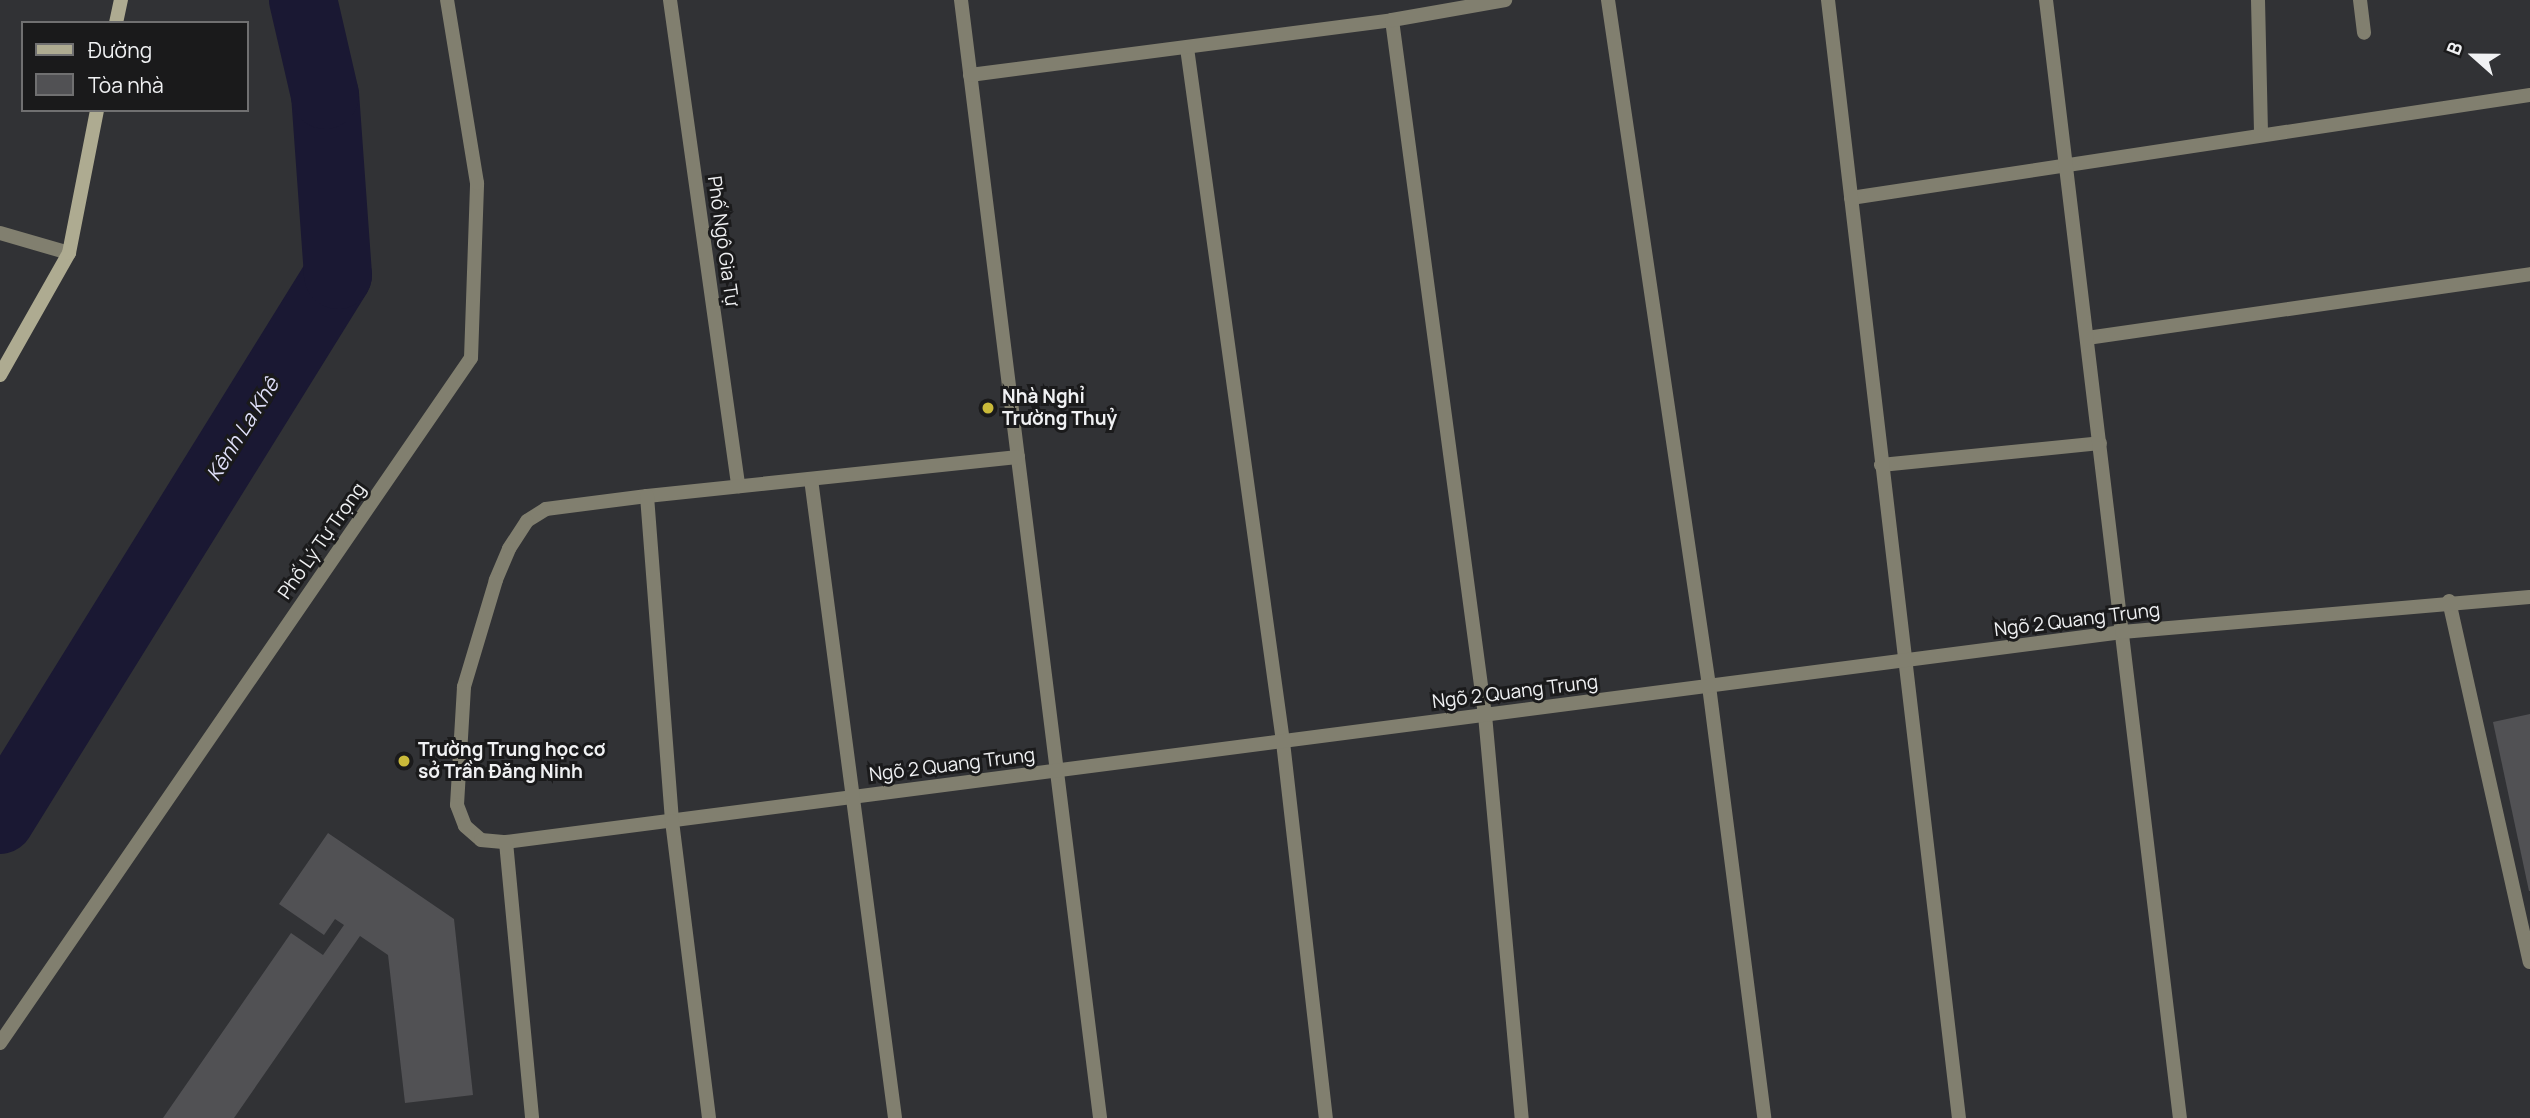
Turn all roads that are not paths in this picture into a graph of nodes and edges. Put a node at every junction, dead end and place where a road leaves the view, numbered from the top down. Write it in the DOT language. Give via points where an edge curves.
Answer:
graph roads {
  1 [pos="121,0"];
  2 [pos="447,0"];
  3 [pos="670,0"];
  4 [pos="961,0"];
  5 [pos="1608,0"];
  6 [pos="1828,0"];
  7 [pos="2046,0"];
  8 [pos="2258,0"];
  9 [pos="2360,0"];
  10 [pos="1496,1"];
  11 [pos="1392,20"];
  12 [pos="116,21"];
  13 [pos="2364,33"];
  14 [pos="1187,48"];
  15 [pos="970,75"];
  16 [pos="2530,95"];
  17 [pos="97,112"];
  18 [pos="2261,133"];
  19 [pos="2062,165"];
  20 [pos="1850,198"];
  21 [pos="0,233"];
  22 [pos="69,253"];
  23 [pos="2530,274"];
  24 [pos="2087,338"];
  25 [pos="0,375"];
  26 [pos="2100,443"];
  27 [pos="1018,457"];
  28 [pos="1881,464"];
  29 [pos="811,479"];
  30 [pos="738,486"];
  31 [pos="647,496"];
  32 [pos="2530,597"];
  33 [pos="2449,601"];
  34 [pos="2122,632"];
  35 [pos="1904,661"];
  36 [pos="1709,686"];
  37 [pos="1485,715"];
  38 [pos="1283,742"];
  39 [pos="1057,771"];
  40 [pos="851,797"];
  41 [pos="672,821"];
  42 [pos="506,842"];
  43 [pos="2530,962"];
  44 [pos="0,1044"];
  45 [pos="532,1118"];
  46 [pos="709,1118"];
  47 [pos="895,1118"];
  48 [pos="1100,1118"];
  49 [pos="1326,1118"];
  50 [pos="1522,1118"];
  51 [pos="1764,1118"];
  52 [pos="1959,1118"];
  53 [pos="2180,1118"];
  1 -- 12 [label="street"];
  2 -- 44 [label="street, Phố Lý Tự Trọng" via="477,183 471,358"];
  3 -- 30 [label="street, Phố Ngô Gia Tự"];
  4 -- 15 [label="street"];
  5 -- 36 [label="street"];
  6 -- 20 [label="street"];
  7 -- 19 [label="street"];
  8 -- 18 [label="street"];
  9 -- 13 [label="street"];
  10 -- 11 [label="street"];
  11 -- 14 [label="street"];
  11 -- 37 [label="street"];
  14 -- 15 [label="street"];
  14 -- 38 [label="street"];
  15 -- 27 [label="street"];
  16 -- 18 [label="street"];
  17 -- 22 [label="street"];
  18 -- 19 [label="street"];
  19 -- 20 [label="street"];
  19 -- 24 [label="street"];
  20 -- 28 [label="street"];
  21 -- 22 [label="street"];
  22 -- 25 [label="street"];
  23 -- 24 [label="street"];
  24 -- 26 [label="street"];
  26 -- 28 [label="street"];
  26 -- 34 [label="street"];
  27 -- 29 [label="street"];
  27 -- 39 [label="street"];
  28 -- 35 [label="street"];
  29 -- 30 [label="street"];
  29 -- 40 [label="street"];
  30 -- 31 [label="street"];
  31 -- 41 [label="street"];
  31 -- 42 [label="street" via="546,509 518,534 496,580 464,687 457,805 473,835"];
  32 -- 33 [label="street, Ngõ 2 Quang Trung"];
  33 -- 34 [label="street, Ngõ 2 Quang Trung"];
  33 -- 43 [label="street"];
  34 -- 35 [label="street, Ngõ 2 Quang Trung"];
  34 -- 53 [label="street"];
  35 -- 36 [label="street, Ngõ 2 Quang Trung"];
  35 -- 52 [label="street"];
  36 -- 37 [label="street, Ngõ 2 Quang Trung"];
  36 -- 51 [label="street"];
  37 -- 38 [label="street, Ngõ 2 Quang Trung"];
  37 -- 50 [label="street"];
  38 -- 39 [label="street, Ngõ 2 Quang Trung"];
  38 -- 49 [label="street"];
  39 -- 40 [label="street, Ngõ 2 Quang Trung"];
  39 -- 48 [label="street"];
  40 -- 41 [label="street, Ngõ 2 Quang Trung"];
  40 -- 47 [label="street"];
  41 -- 42 [label="street, Ngõ 2 Quang Trung"];
  41 -- 46 [label="street"];
  42 -- 45 [label="street"];
}
